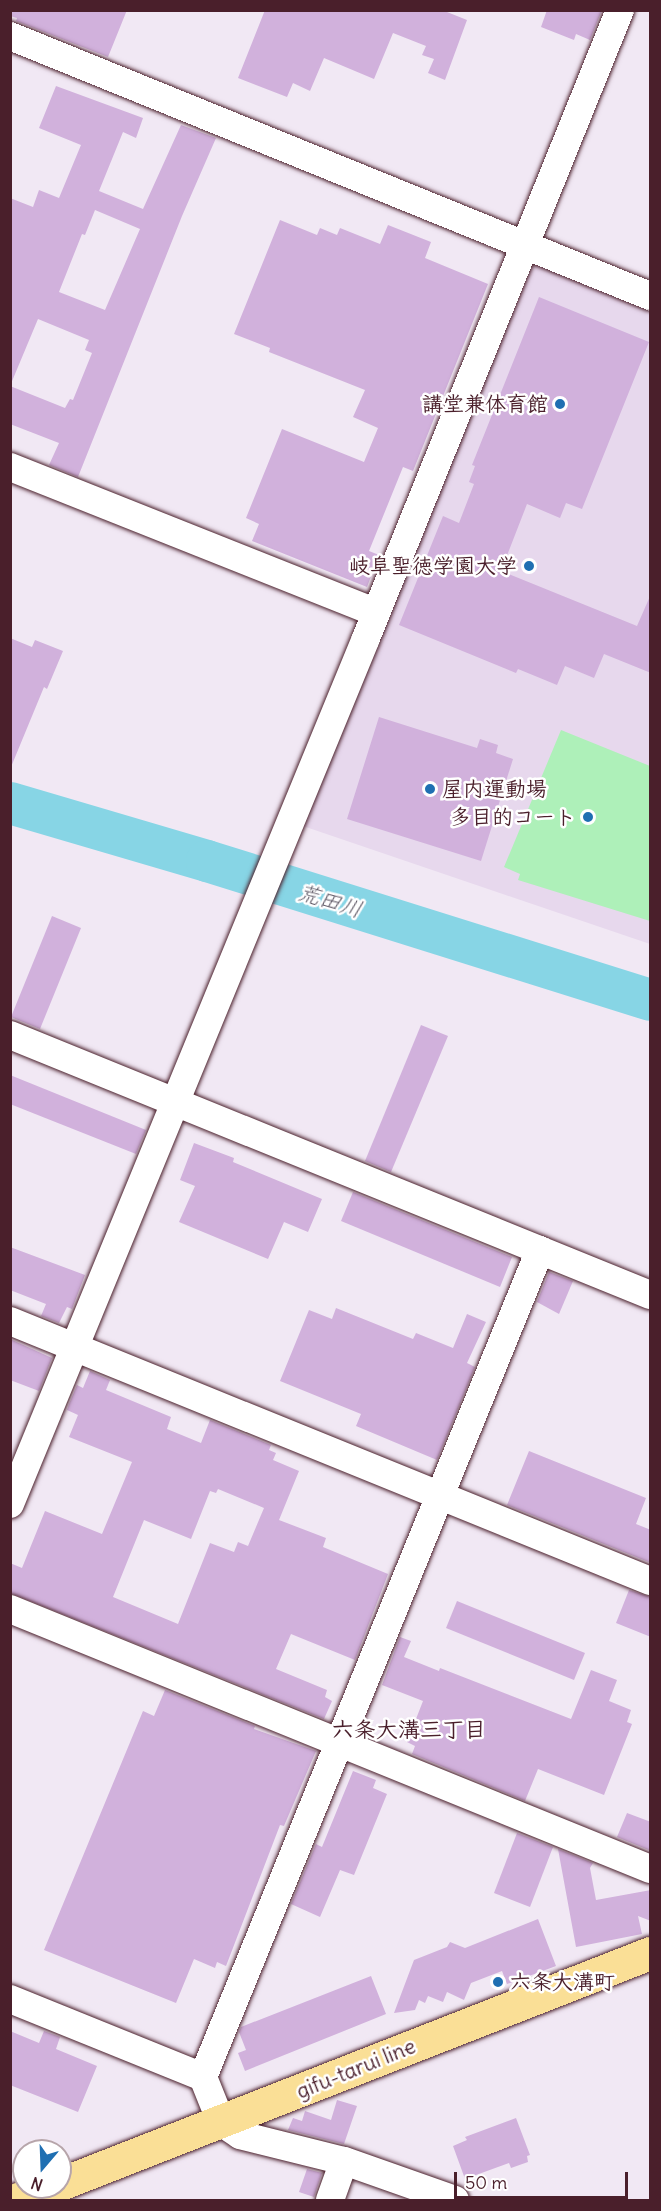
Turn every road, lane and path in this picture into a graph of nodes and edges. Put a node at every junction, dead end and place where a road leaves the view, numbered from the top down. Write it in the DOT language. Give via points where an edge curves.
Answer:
graph roads {
  1 [pos="620,10"];
  2 [pos="10,36"];
  3 [pos="526,245"];
  4 [pos="651,296"];
  5 [pos="10,467"];
  6 [pos="376,613"];
  7 [pos="10,1035"];
  8 [pos="175,1102"];
  9 [pos="540,1250"];
  10 [pos="651,1295"];
  11 [pos="10,1321"];
  12 [pos="73,1347"];
  13 [pos="440,1496"];
  14 [pos="10,1504"];
  15 [pos="651,1581"];
  16 [pos="10,1609"];
  17 [pos="339,1742"];
  18 [pos="651,1869"];
  19 [pos="651,1953"];
  20 [pos="10,1999"];
  21 [pos="203,2077"];
  22 [pos="221,2122"];
  23 [pos="344,2162"];
  24 [pos="72,2179"];
  25 [pos="330,2200"];
  26 [pos="455,2200"];
  1 -- 3 [label="street"];
  2 -- 3 [label="street"];
  3 -- 4 [label="street"];
  3 -- 6 [label="street"];
  5 -- 6 [label="street"];
  6 -- 8 [label="street"];
  7 -- 8 [label="street"];
  8 -- 9 [label="street"];
  8 -- 12 [label="street"];
  9 -- 10 [label="street"];
  9 -- 13 [label="street"];
  11 -- 12 [label="street"];
  12 -- 13 [label="street"];
  12 -- 14 [label="street"];
  13 -- 15 [label="street"];
  13 -- 17 [label="street"];
  16 -- 17 [label="street"];
  17 -- 18 [label="street"];
  17 -- 21 [label="street"];
  19 -- 22 [label="main road, gifu-tarui line"];
  20 -- 21 [label="street"];
  21 -- 22 [label="street"];
  22 -- 23 [label="street" via="240,2135"];
  22 -- 24 [label="main road, gifu-tarui line"];
  23 -- 25 [label="street"];
  23 -- 26 [label="street"];
}
